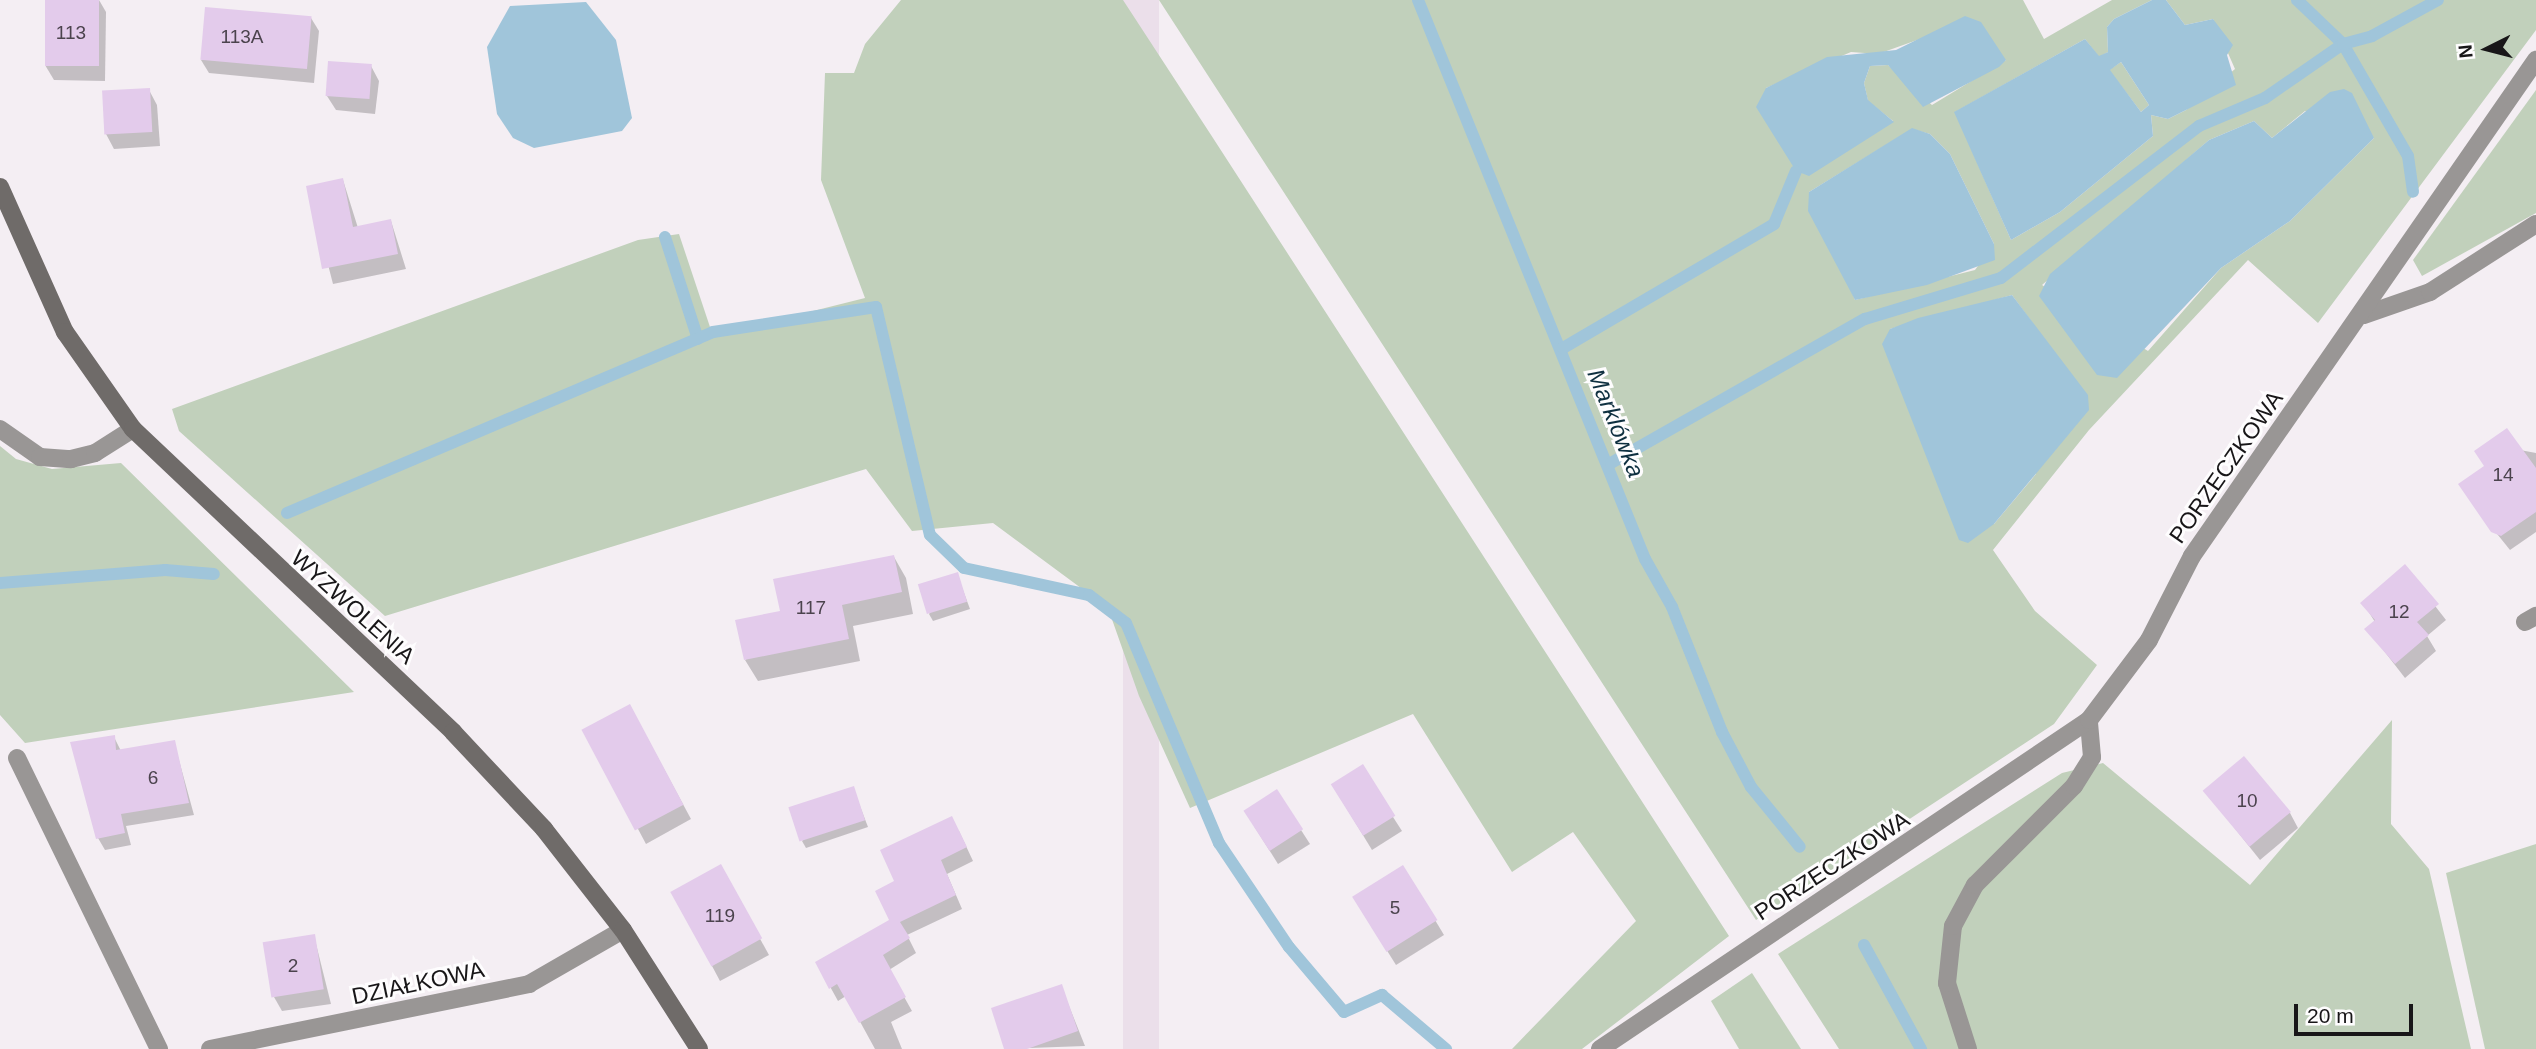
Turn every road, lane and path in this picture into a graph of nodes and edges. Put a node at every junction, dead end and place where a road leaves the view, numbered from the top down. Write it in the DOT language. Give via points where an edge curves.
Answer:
graph roads {
  1 [pos="2536,60"];
  2 [pos="0,187"];
  3 [pos="2536,225"];
  4 [pos="2364,315"];
  5 [pos="0,429"];
  6 [pos="133,429"];
  7 [pos="2089,720"];
  8 [pos="17,758"];
  9 [pos="623,930"];
  10 [pos="159,1049"];
  11 [pos="210,1049"];
  12 [pos="699,1049"];
  13 [pos="1600,1049"];
  14 [pos="1968,1049"];
  1 -- 4 [label="street, PORZECZKOWA" via="2390,265"];
  2 -- 6 [label="main road, WYZWOLENIA" via="65,332"];
  3 -- 4 [label="street" via="2430,292"];
  4 -- 7 [label="street, PORZECZKOWA" via="2192,556 2149,640"];
  5 -- 6 [label="street" via="40,457 71,459 95,453"];
  6 -- 9 [label="main road, WYZWOLENIA" via="453,732 544,829"];
  7 -- 13 [label="street, PORZECZKOWA"];
  7 -- 14 [label="street" via="2092,757 2074,786 1975,885 1953,926 1947,983"];
  8 -- 10 [label="street"];
  9 -- 11 [label="street, DZIAŁKOWA" via="529,984"];
  9 -- 12 [label="main road, WYZWOLENIA"];
}
